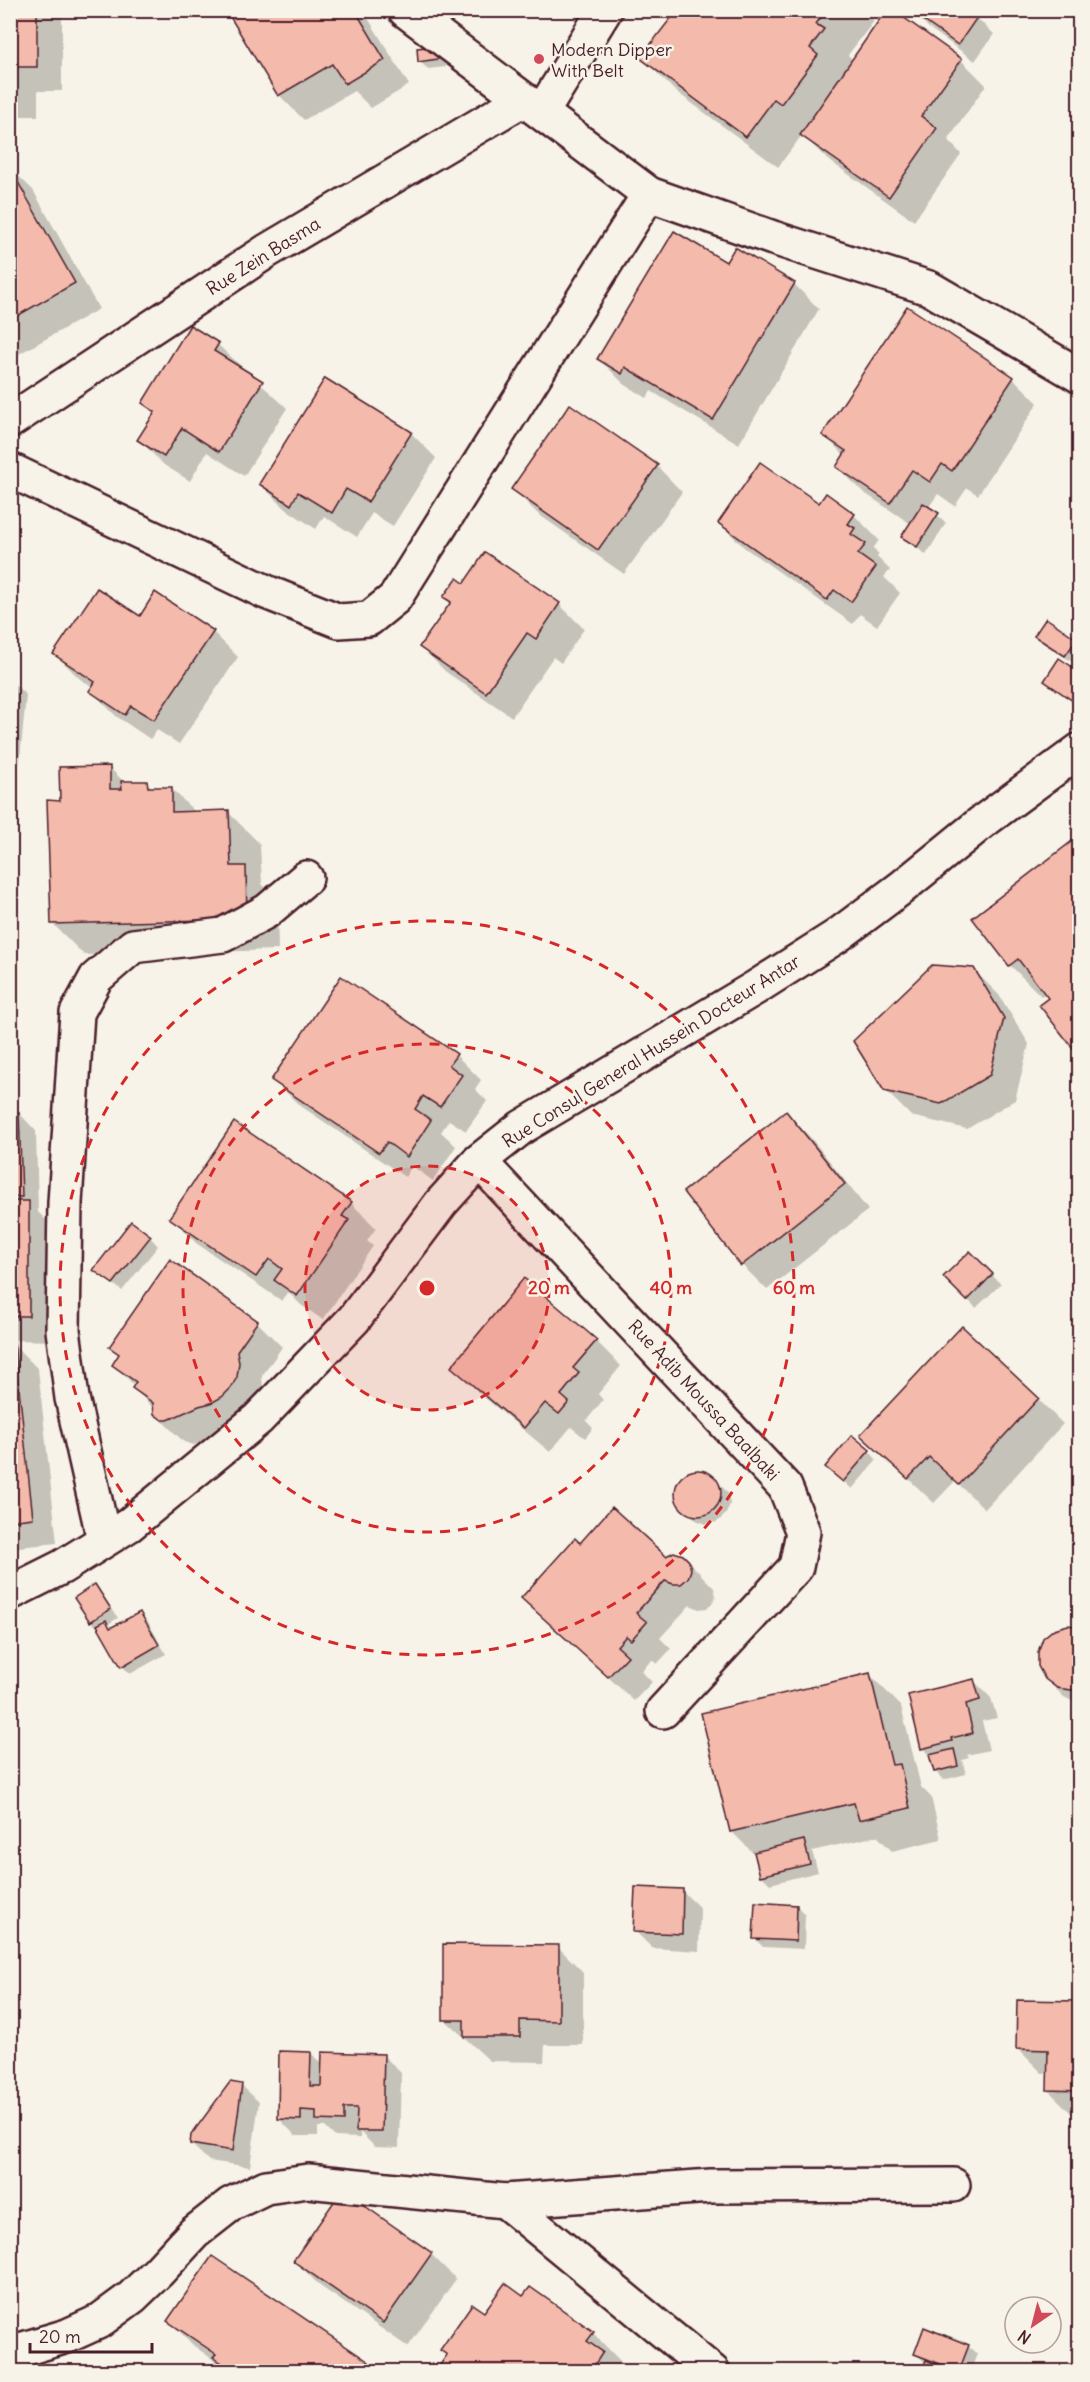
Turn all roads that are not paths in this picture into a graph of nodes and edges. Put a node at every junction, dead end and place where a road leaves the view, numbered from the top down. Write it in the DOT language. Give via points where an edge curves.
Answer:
graph roads {
  1 [pos="405,10"];
  2 [pos="605,10"];
  3 [pos="532,106"];
  4 [pos="649,194"];
  5 [pos="1080,376"];
  6 [pos="10,421"];
  7 [pos="10,470"];
  8 [pos="1080,750"];
  9 [pos="306,878"];
  10 [pos="479,1161"];
  11 [pos="104,1540"];
  12 [pos="10,1593"];
  13 [pos="663,1711"];
  14 [pos="952,2185"];
  15 [pos="505,2201"];
  16 [pos="10,2353"];
  17 [pos="712,2372"];
  1 -- 3 [label="street"];
  2 -- 3 [label="street"];
  3 -- 4 [label="street"];
  3 -- 6 [label="street, Rue Zein Basma" via="267,251"];
  4 -- 5 [label="street" via="929,288"];
  4 -- 7 [label="street" via="395,598 369,619 339,621 266,592"];
  8 -- 10 [label="street, Rue Consul General Hussein Docteur Antar" via="837,936 522,1127"];
  9 -- 11 [label="street" via="267,911 223,935 133,946 96,978 77,1013 65,1203 63,1330 72,1398"];
  10 -- 11 [label="street, Rue Consul General Hussein Docteur Antar" via="441,1203 354,1319 258,1419 129,1525"];
  10 -- 13 [label="street, Rue Adib Moussa Baalbaki" via="785,1487 803,1532 796,1567"];
  11 -- 12 [label="street, Rue Consul General Hussein Docteur Antar"];
  14 -- 15 [label="street" via="711,2186"];
  15 -- 16 [label="street" via="308,2181 266,2187 231,2204 194,2233 159,2272 98,2322"];
  15 -- 17 [label="street"];
}
